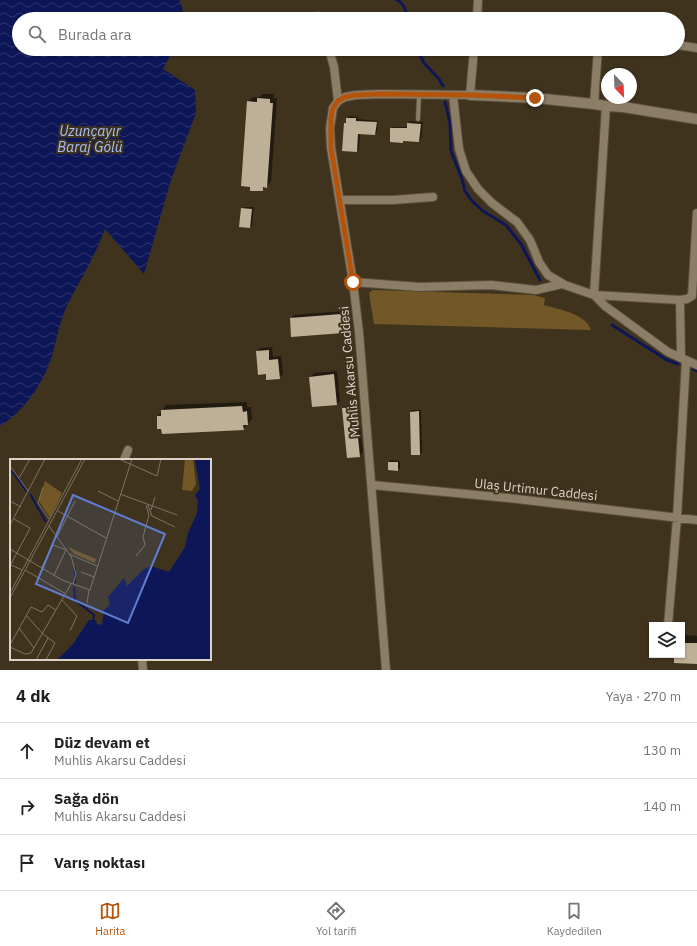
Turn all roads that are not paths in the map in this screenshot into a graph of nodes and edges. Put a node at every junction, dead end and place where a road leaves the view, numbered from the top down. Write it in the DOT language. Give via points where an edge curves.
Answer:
graph roads {
  1 [pos="478,0"];
  2 [pos="478,12"];
  3 [pos="685,46"];
  4 [pos="697,48"];
  5 [pos="331,56"];
  6 [pos="473,56"];
  7 [pos="597,56"];
  8 [pos="419,95"];
  9 [pos="453,95"];
  10 [pos="470,95"];
  11 [pos="338,101"];
  12 [pos="594,104"];
  13 [pos="606,106"];
  14 [pos="418,119"];
  15 [pos="697,119"];
  16 [pos="434,198"];
  17 [pos="340,200"];
  18 [pos="697,213"];
  19 [pos="353,282"];
  20 [pos="562,284"];
  21 [pos="594,295"];
  22 [pos="680,300"];
  23 [pos="683,359"];
  24 [pos="697,365"];
  25 [pos="128,450"];
  26 [pos="124,459"];
  27 [pos="372,485"];
  28 [pos="677,518"];
  29 [pos="697,520"];
  30 [pos="668,622"];
  31 [pos="142,660"];
  32 [pos="143,670"];
  33 [pos="386,670"];
  1 -- 2 [label="street"];
  3 -- 4 [label="street"];
  5 -- 11 [label="street"];
  6 -- 10 [label="street"];
  7 -- 12 [label="street"];
  8 -- 9 [label="street"];
  8 -- 11 [label="street" via="356,95"];
  8 -- 14 [label="lane"];
  9 -- 10 [label="street"];
  9 -- 20 [label="street" via="459,149 466,171 478,189 492,203 517,222 530,240 539,262 548,275"];
  10 -- 12 [label="street"];
  11 -- 17 [label="street, Muhlis Akarsu Caddesi" via="333,108 330,128"];
  12 -- 13 [label="street"];
  13 -- 15 [label="street"];
  13 -- 21 [label="street"];
  16 -- 17 [label="street"];
  17 -- 19 [label="street, Muhlis Akarsu Caddesi"];
  18 -- 22 [label="street" via="692,296"];
  19 -- 20 [label="street" via="420,287 491,285 536,290"];
  19 -- 27 [label="street, Muhlis Akarsu Caddesi"];
  20 -- 21 [label="street"];
  21 -- 22 [label="street"];
  21 -- 23 [label="street" via="605,306 668,352"];
  22 -- 23 [label="street"];
  23 -- 24 [label="street"];
  23 -- 28 [label="street"];
  25 -- 26 [label="street"];
  27 -- 28 [label="street, Ulaş Urtimur Caddesi"];
  27 -- 33 [label="street, Muhlis Akarsu Caddesi"];
  28 -- 29 [label="street, Ulaş Urtimur Caddesi"];
  28 -- 30 [label="street"];
  31 -- 32 [label="street"];
}
